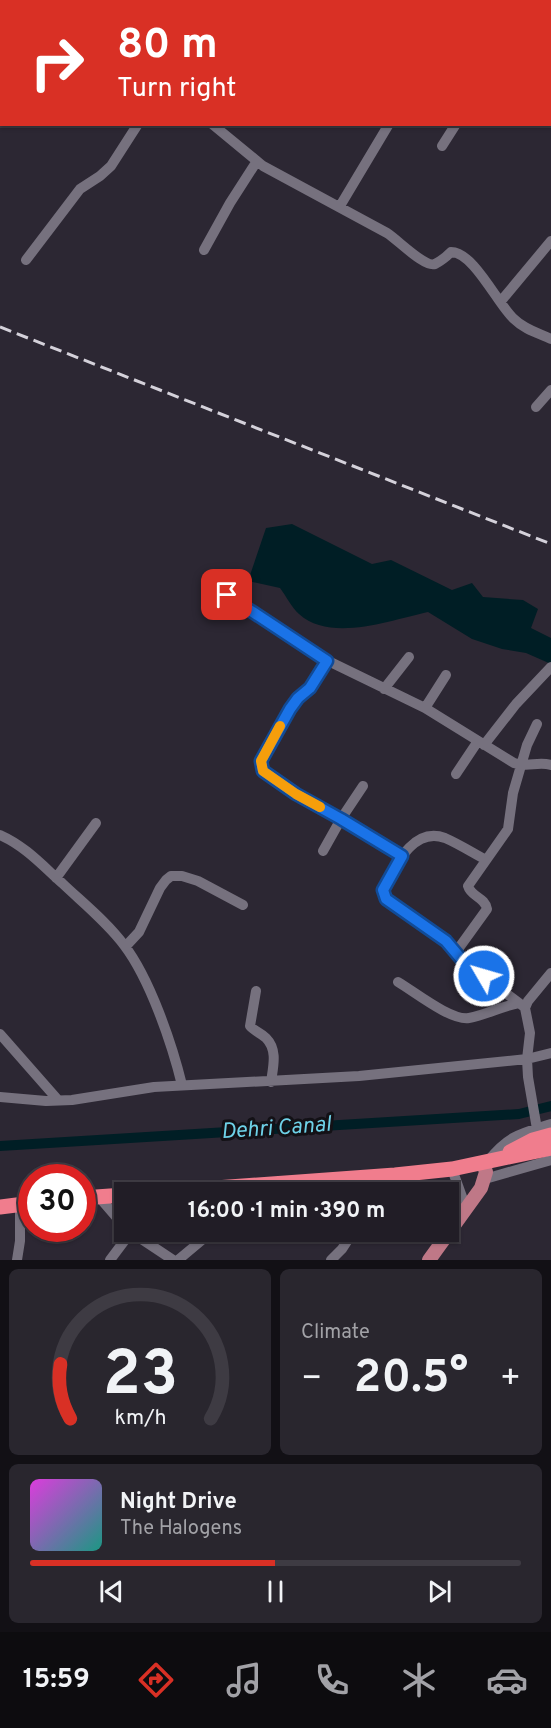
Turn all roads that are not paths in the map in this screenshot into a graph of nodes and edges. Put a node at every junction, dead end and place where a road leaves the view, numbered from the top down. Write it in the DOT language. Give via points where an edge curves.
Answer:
graph roads {
  1 [pos="137,126"];
  2 [pos="214,126"];
  3 [pos="388,126"];
  4 [pos="455,126"];
  5 [pos="442,146"];
  6 [pos="257,161"];
  7 [pos="340,206"];
  8 [pos="551,241"];
  9 [pos="204,250"];
  10 [pos="26,260"];
  11 [pos="501,301"];
  12 [pos="551,339"];
  13 [pos="551,390"];
  14 [pos="536,407"];
  15 [pos="227,595"];
  16 [pos="409,657"];
  17 [pos="327,661"];
  18 [pos="551,667"];
  19 [pos="446,675"];
  20 [pos="384,689"];
  21 [pos="425,708"];
  22 [pos="537,724"];
  23 [pos="481,743"];
  24 [pos="551,765"];
  25 [pos="521,766"];
  26 [pos="456,774"];
  27 [pos="363,786"];
  28 [pos="341,819"];
  29 [pos="96,823"];
  30 [pos="0,835"];
  31 [pos="323,852"];
  32 [pos="402,856"];
  33 [pos="486,860"];
  34 [pos="56,878"];
  35 [pos="243,905"];
  36 [pos="126,946"];
  37 [pos="456,952"];
  38 [pos="551,974"];
  39 [pos="399,982"];
  40 [pos="256,991"];
  41 [pos="522,1005"];
  42 [pos="0,1034"];
  43 [pos="551,1053"];
  44 [pos="527,1059"];
  45 [pos="272,1082"];
  46 [pos="182,1085"];
  47 [pos="0,1097"];
  48 [pos="58,1100"];
  49 [pos="551,1124"];
  50 [pos="542,1141"];
  51 [pos="488,1162"];
  52 [pos="452,1169"];
  53 [pos="485,1179"];
  54 [pos="380,1182"];
  55 [pos="114,1196"];
  56 [pos="96,1197"];
  57 [pos="99,1197"];
  58 [pos="18,1205"];
  59 [pos="0,1207"];
  60 [pos="466,1208"];
  61 [pos="114,1214"];
  62 [pos="20,1242"];
  63 [pos="124,1242"];
  64 [pos="146,1242"];
  65 [pos="200,1242"];
  66 [pos="347,1242"];
  67 [pos="17,1260"];
  68 [pos="110,1260"];
  69 [pos="173,1260"];
  70 [pos="178,1260"];
  71 [pos="331,1260"];
  72 [pos="429,1260"];
  1 -- 10 [label="street" via="106,172 80,189"];
  2 -- 6 [label="street"];
  3 -- 7 [label="street"];
  4 -- 5 [label="street"];
  6 -- 7 [label="street"];
  6 -- 9 [label="street"];
  7 -- 11 [label="street" via="396,238 423,262 436,263 452,252 460,254"];
  8 -- 11 [label="street"];
  11 -- 12 [label="street" via="516,322"];
  13 -- 14 [label="street"];
  15 -- 17 [label="street"];
  16 -- 20 [label="street"];
  17 -- 20 [label="street"];
  17 -- 28 [label="street" via="310,688 290,709 261,765 282,785"];
  18 -- 23 [label="street"];
  19 -- 21 [label="street"];
  20 -- 21 [label="street"];
  21 -- 23 [label="street"];
  22 -- 25 [label="street"];
  23 -- 25 [label="street"];
  23 -- 26 [label="street"];
  24 -- 25 [label="street"];
  25 -- 33 [label="street" via="508,829"];
  27 -- 28 [label="street"];
  28 -- 31 [label="street"];
  28 -- 32 [label="street"];
  29 -- 34 [label="street"];
  30 -- 34 [label="street" via="28,851"];
  32 -- 33 [label="street" via="412,845 435,836"];
  32 -- 37 [label="street" via="383,896"];
  33 -- 37 [label="street" via="468,886 487,909"];
  34 -- 36 [label="street"];
  35 -- 36 [label="street" via="198,881 171,876 160,888 139,932"];
  36 -- 46 [label="street" via="150,992"];
  37 -- 41 [label="street"];
  38 -- 41 [label="street"];
  39 -- 41 [label="street" via="458,1017 471,1018"];
  40 -- 45 [label="street" via="250,1026 272,1046"];
  41 -- 44 [label="street" via="530,1033"];
  42 -- 48 [label="street"];
  43 -- 44 [label="street"];
  44 -- 45 [label="street"];
  44 -- 50 [label="street"];
  45 -- 46 [label="street"];
  46 -- 48 [label="street"];
  47 -- 48 [label="street"];
  49 -- 50 [label="street"];
  50 -- 51 [label="highway"];
  50 -- 51 [label="street" via="509,1139"];
  50 -- 53 [label="street"];
  51 -- 52 [label="highway"];
  51 -- 53 [label="main road"];
  52 -- 54 [label="highway"];
  52 -- 60 [label="street"];
  53 -- 60 [label="main road"];
  55 -- 57 [label="highway"];
  56 -- 57 [label="highway"];
  57 -- 61 [label="street"];
  58 -- 59 [label="highway"];
  60 -- 72 [label="main road"];
  62 -- 67 [label="street"];
  63 -- 68 [label="street"];
  64 -- 69 [label="street"];
  65 -- 70 [label="street"];
  66 -- 71 [label="street"];
}
